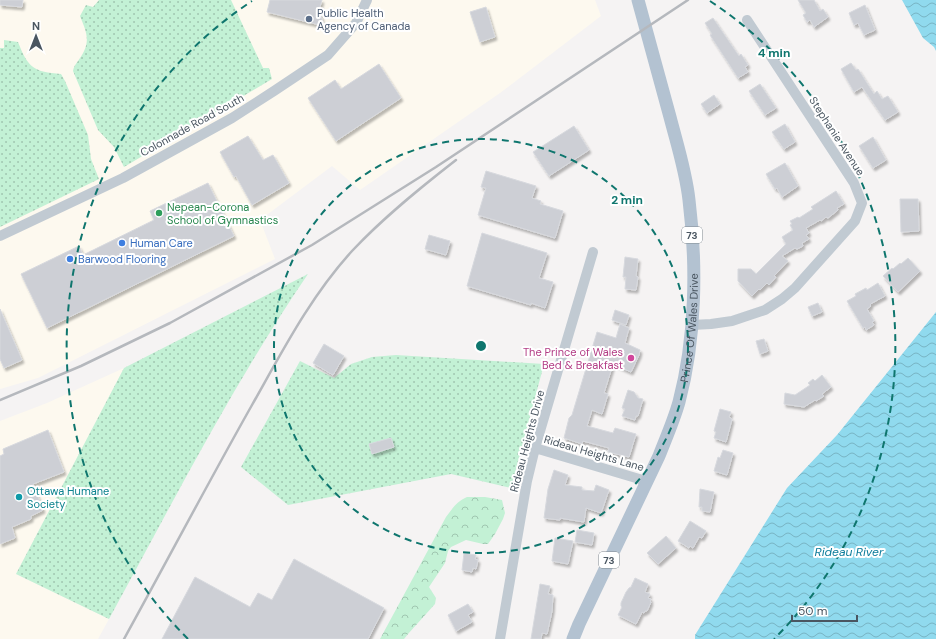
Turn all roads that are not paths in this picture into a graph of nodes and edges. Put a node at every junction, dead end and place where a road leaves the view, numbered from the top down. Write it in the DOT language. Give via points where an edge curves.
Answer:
graph roads {
  1 [pos="367,0"];
  2 [pos="638,0"];
  3 [pos="747,20"];
  4 [pos="0,236"];
  5 [pos="593,252"];
  6 [pos="692,325"];
  7 [pos="535,448"];
  8 [pos="646,481"];
  9 [pos="500,639"];
  10 [pos="573,639"];
  1 -- 4 [label="street, Colonnade Road South" via="356,24 328,55 274,91 232,118 123,178"];
  2 -- 6 [label="main road, Prince Of Wales Drive / 73" via="678,146 689,199 694,258"];
  3 -- 6 [label="street, Stephanie Avenue" via="854,184 862,203 855,221 782,299 765,310 732,321"];
  5 -- 7 [label="street, Rideau Heights Drive"];
  6 -- 8 [label="main road, Prince Of Wales Drive / 73" via="679,401 670,429"];
  7 -- 8 [label="street, Rideau Heights Lane"];
  7 -- 9 [label="street, Rideau Heights Drive"];
  8 -- 10 [label="main road, Prince Of Wales Drive / 73"];
}
